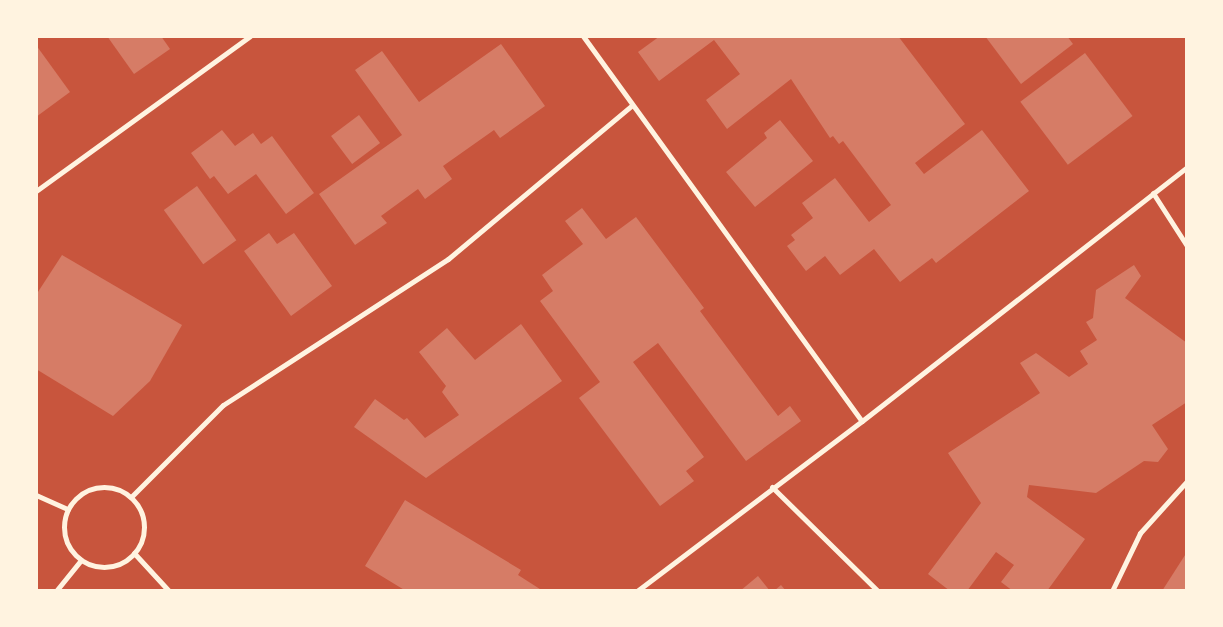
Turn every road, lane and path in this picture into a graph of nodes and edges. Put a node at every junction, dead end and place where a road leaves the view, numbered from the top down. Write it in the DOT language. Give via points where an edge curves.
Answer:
graph roads {
  1 [pos="250,36"];
  2 [pos="582,36"];
  3 [pos="632,105"];
  4 [pos="1187,167"];
  5 [pos="36,190"];
  6 [pos="1153,192"];
  7 [pos="1187,246"];
  8 [pos="862,421"];
  9 [pos="1187,481"];
  10 [pos="772,487"];
  11 [pos="36,495"];
  12 [pos="131,497"];
  13 [pos="68,509"];
  14 [pos="134,553"];
  15 [pos="81,560"];
  16 [pos="56,591"];
  17 [pos="169,591"];
  18 [pos="637,591"];
  19 [pos="878,591"];
  20 [pos="1112,591"];
  1 -- 5 [label="street"];
  2 -- 3 [label="street"];
  3 -- 8 [label="street"];
  3 -- 12 [label="street" via="448,259 223,405"];
  4 -- 6 [label="street"];
  6 -- 7 [label="street"];
  6 -- 8 [label="street"];
  8 -- 10 [label="street"];
  9 -- 20 [label="street" via="1140,533"];
  10 -- 18 [label="street"];
  10 -- 19 [label="street"];
  11 -- 13 [label="street"];
  12 -- 13 [label="street" via="118,489 104,487 83,494"];
  12 -- 14 [label="street" via="140,509 144,524 142,540"];
  13 -- 15 [label="street" via="65,537"];
  14 -- 15 [label="street" via="123,562 109,566 94,566"];
  14 -- 17 [label="street"];
  15 -- 16 [label="street"];
}
